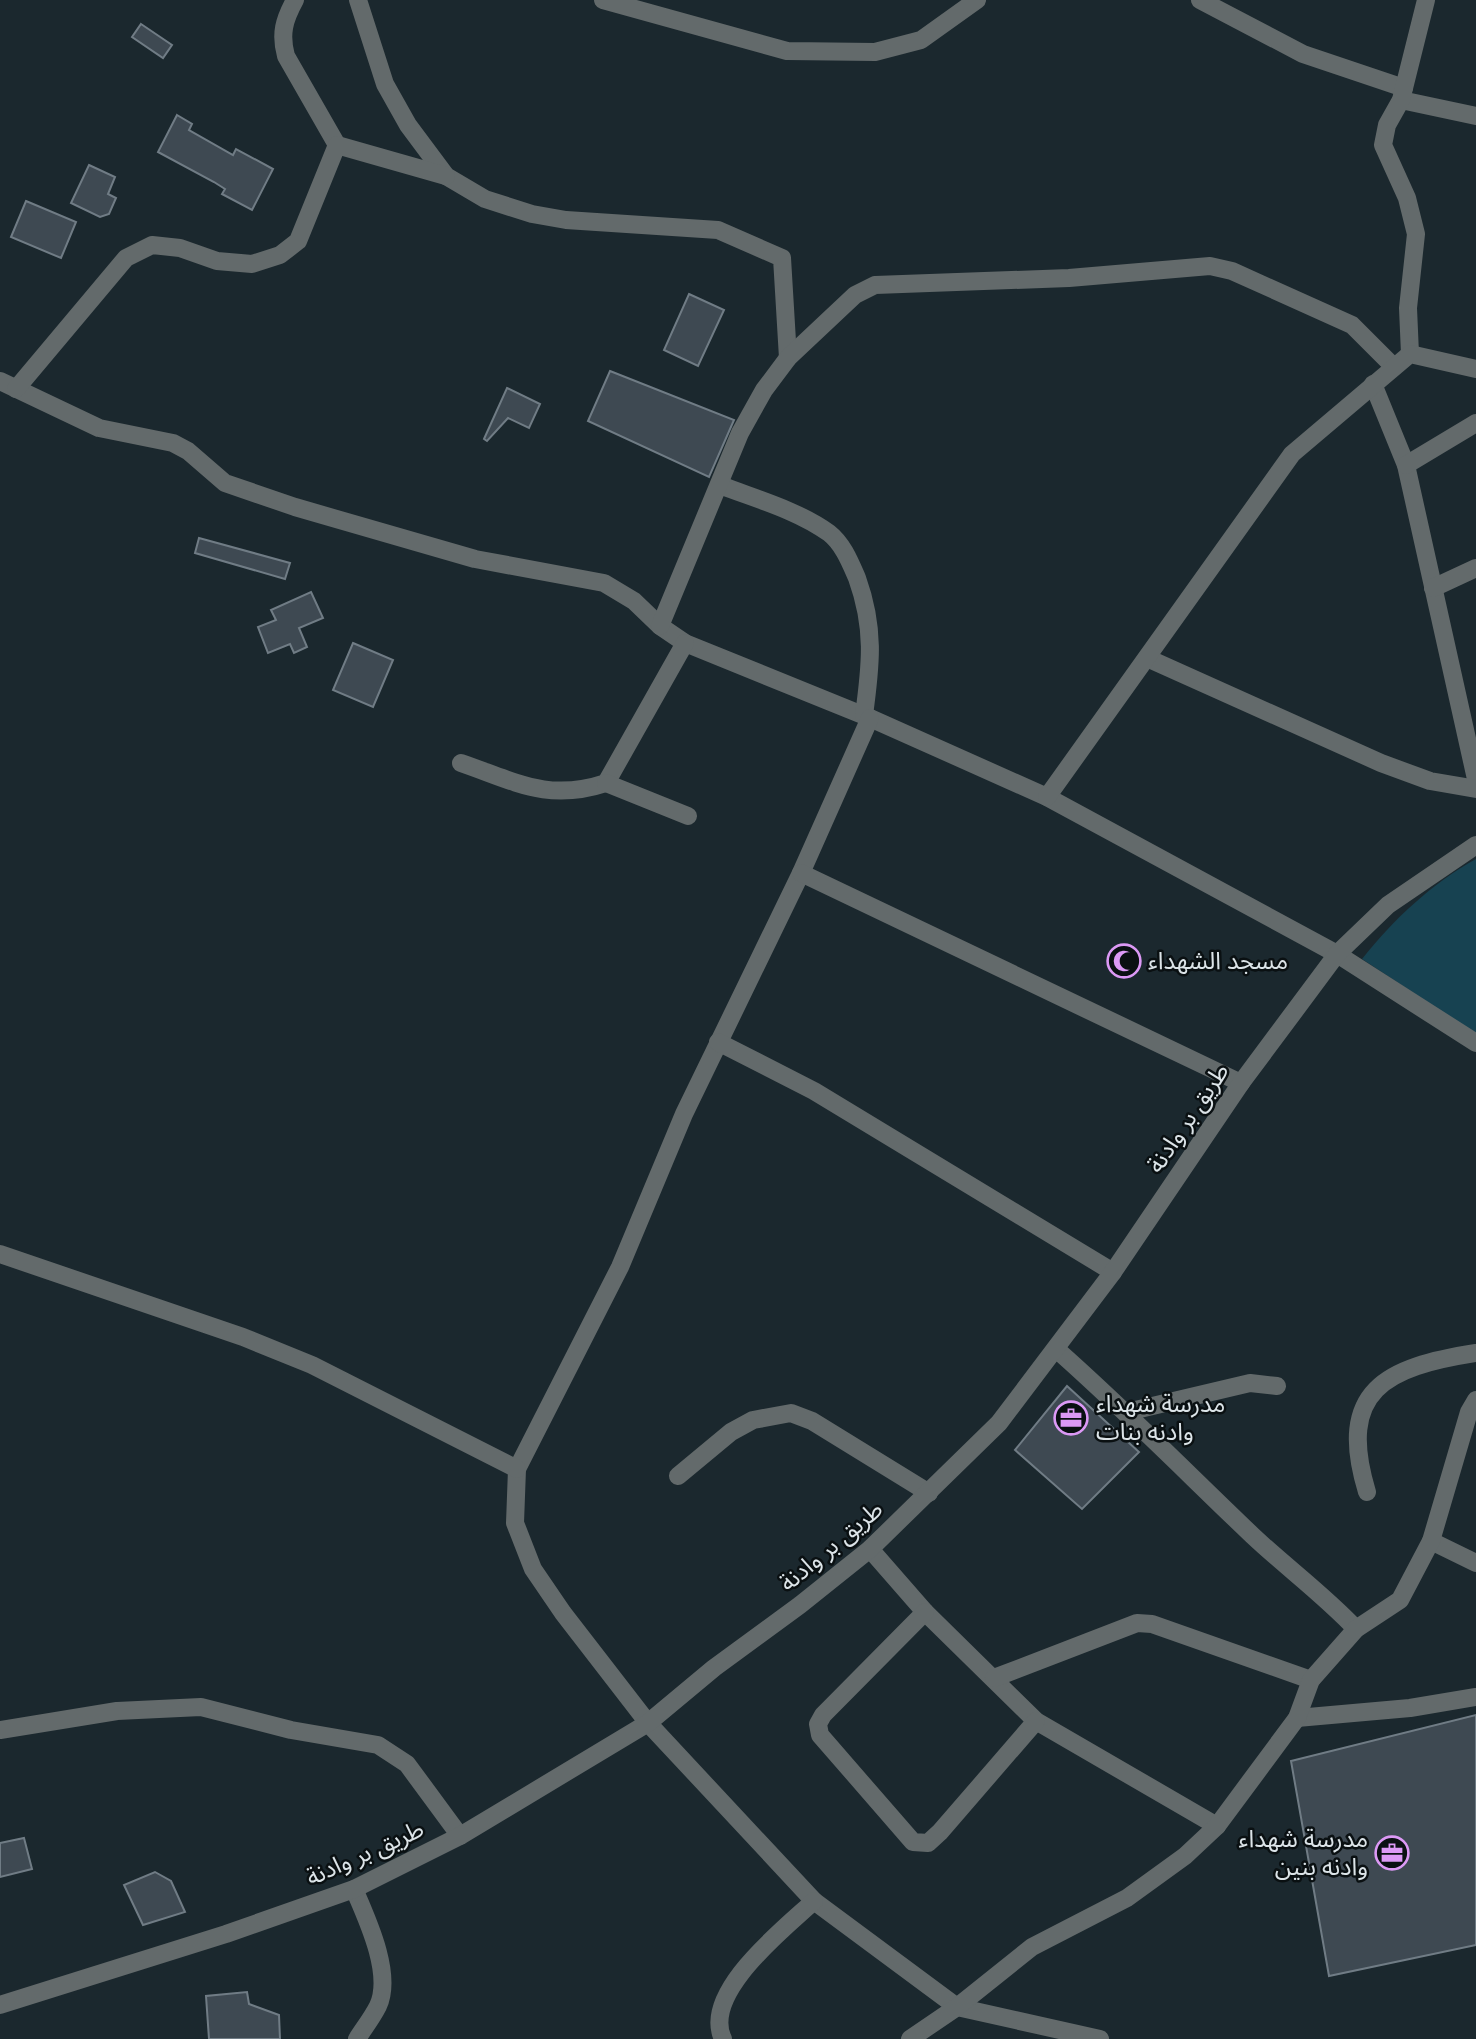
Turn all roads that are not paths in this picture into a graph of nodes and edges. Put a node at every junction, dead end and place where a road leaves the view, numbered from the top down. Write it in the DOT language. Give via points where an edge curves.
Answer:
graph roads {
  1 [pos="295,0"];
  2 [pos="358,0"];
  3 [pos="603,0"];
  4 [pos="977,0"];
  5 [pos="1200,0"];
  6 [pos="1426,0"];
  7 [pos="649,5"];
  8 [pos="1403,94"];
  9 [pos="1476,116"];
  10 [pos="337,145"];
  11 [pos="446,176"];
  12 [pos="1410,354"];
  13 [pos="788,358"];
  14 [pos="1394,367"];
  15 [pos="1476,369"];
  16 [pos="1373,384"];
  17 [pos="8,385"];
  18 [pos="1476,423"];
  19 [pos="1406,465"];
  20 [pos="720,485"];
  21 [pos="1476,568"];
  22 [pos="1433,588"];
  23 [pos="660,626"];
  24 [pos="685,643"];
  25 [pos="1147,658"];
  26 [pos="867,716"];
  27 [pos="461,763"];
  28 [pos="1476,779"];
  29 [pos="606,783"];
  30 [pos="1476,789"];
  31 [pos="1047,797"];
  32 [pos="688,816"];
  33 [pos="1476,845"];
  34 [pos="800,873"];
  35 [pos="1337,954"];
  36 [pos="718,1042"];
  37 [pos="1476,1043"];
  38 [pos="1241,1083"];
  39 [pos="0,1254"];
  40 [pos="1113,1272"];
  41 [pos="1056,1349"];
  42 [pos="1476,1353"];
  43 [pos="1278,1385"];
  44 [pos="1474,1409"];
  45 [pos="1128,1412"];
  46 [pos="517,1468"];
  47 [pos="678,1476"];
  48 [pos="1367,1492"];
  49 [pos="929,1493"];
  50 [pos="1431,1541"];
  51 [pos="870,1549"];
  52 [pos="1476,1563"];
  53 [pos="925,1612"];
  54 [pos="1356,1629"];
  55 [pos="995,1678"];
  56 [pos="1311,1680"];
  57 [pos="1476,1697"];
  58 [pos="1297,1718"];
  59 [pos="1036,1721"];
  60 [pos="648,1723"];
  61 [pos="0,1730"];
  62 [pos="1217,1826"];
  63 [pos="460,1836"];
  64 [pos="354,1889"];
  65 [pos="814,1901"];
  66 [pos="0,2005"];
  67 [pos="957,2007"];
  68 [pos="357,2039"];
  69 [pos="723,2039"];
  70 [pos="910,2039"];
  71 [pos="1100,2039"];
  1 -- 10 [label="street" via="284,19 282,41 291,66"];
  2 -- 11 [label="street" via="385,84"];
  3 -- 7 [label="street"];
  4 -- 7 [label="street" via="921,40 875,52 786,51"];
  5 -- 8 [label="street" via="1303,54"];
  6 -- 8 [label="street"];
  8 -- 9 [label="street"];
  8 -- 12 [label="street" via="1387,125 1383,145 1407,198 1416,234 1408,308"];
  10 -- 11 [label="street"];
  10 -- 17 [label="street" via="298,241 280,255 252,264 217,261 180,247 152,245 126,258"];
  11 -- 13 [label="street" via="485,199 531,214 718,230 782,258"];
  12 -- 14 [label="street"];
  12 -- 15 [label="street"];
  13 -- 14 [label="street" via="855,295 875,285 1069,278 1188,265 1232,271 1347,321"];
  13 -- 20 [label="street" via="740,433"];
  14 -- 16 [label="street"];
  16 -- 19 [label="street"];
  16 -- 25 [label="street" via="1292,454"];
  17 -- 23 [label="street" via="99,428 173,443 225,483 295,507 475,559 604,583 634,601"];
  18 -- 19 [label="street"];
  19 -- 22 [label="street"];
  20 -- 23 [label="street"];
  20 -- 26 [label="street" via="809,520 831,535 850,560 868,610 872,658"];
  21 -- 22 [label="street"];
  22 -- 28 [label="street"];
  23 -- 24 [label="street"];
  24 -- 26 [label="street"];
  24 -- 29 [label="street"];
  25 -- 30 [label="street" via="1381,763 1430,781"];
  25 -- 31 [label="street"];
  26 -- 31 [label="street"];
  26 -- 34 [label="street"];
  27 -- 29 [label="street" via="544,792 578,792"];
  29 -- 32 [label="street"];
  31 -- 35 [label="street"];
  33 -- 35 [label="street, طريق بر وادنة" via="1388,905"];
  34 -- 36 [label="street"];
  34 -- 38 [label="street"];
  35 -- 37 [label="street"];
  35 -- 38 [label="street, طريق بر وادنة"];
  36 -- 40 [label="street" via="814,1091"];
  36 -- 46 [label="street" via="620,1267"];
  38 -- 40 [label="street, طريق بر وادنة"];
  39 -- 46 [label="street" via="312,1365"];
  40 -- 41 [label="street, طريق بر وادنة"];
  41 -- 45 [label="street"];
  41 -- 49 [label="street, طريق بر وادنة" via="999,1423"];
  42 -- 48 [label="street" via="1396,1372 1368,1400 1356,1457"];
  43 -- 45 [label="street" via="1237,1385"];
  44 -- 50 [label="street"];
  45 -- 54 [label="street" via="1255,1538"];
  46 -- 60 [label="street" via="515,1523 533,1569"];
  47 -- 49 [label="street" via="730,1432 753,1420 792,1413"];
  49 -- 51 [label="street, طريق بر وادنة"];
  50 -- 52 [label="street"];
  50 -- 54 [label="street" via="1400,1600"];
  51 -- 53 [label="street"];
  51 -- 60 [label="street, طريق بر وادنة"];
  53 -- 55 [label="street"];
  53 -- 59 [label="street" via="818,1724 820,1735 913,1842 928,1843 940,1832"];
  54 -- 56 [label="street"];
  55 -- 56 [label="street" via="1137,1623"];
  55 -- 59 [label="street"];
  56 -- 58 [label="street"];
  57 -- 58 [label="street"];
  58 -- 62 [label="street"];
  59 -- 62 [label="street"];
  60 -- 63 [label="street, طريق بر وادنة"];
  60 -- 65 [label="street"];
  61 -- 63 [label="street" via="117,1711 201,1707 291,1730 378,1745 407,1764"];
  62 -- 67 [label="street" via="1185,1856 1126,1898 1032,1947"];
  63 -- 64 [label="street, طريق بر وادنة"];
  64 -- 66 [label="street, طريق بر وادنة"];
  64 -- 68 [label="street" via="374,1937 381,1969 379,2004"];
  65 -- 67 [label="street"];
  65 -- 69 [label="street" via="740,1974 722,2011"];
  67 -- 70 [label="street"];
  67 -- 71 [label="street"];
}
